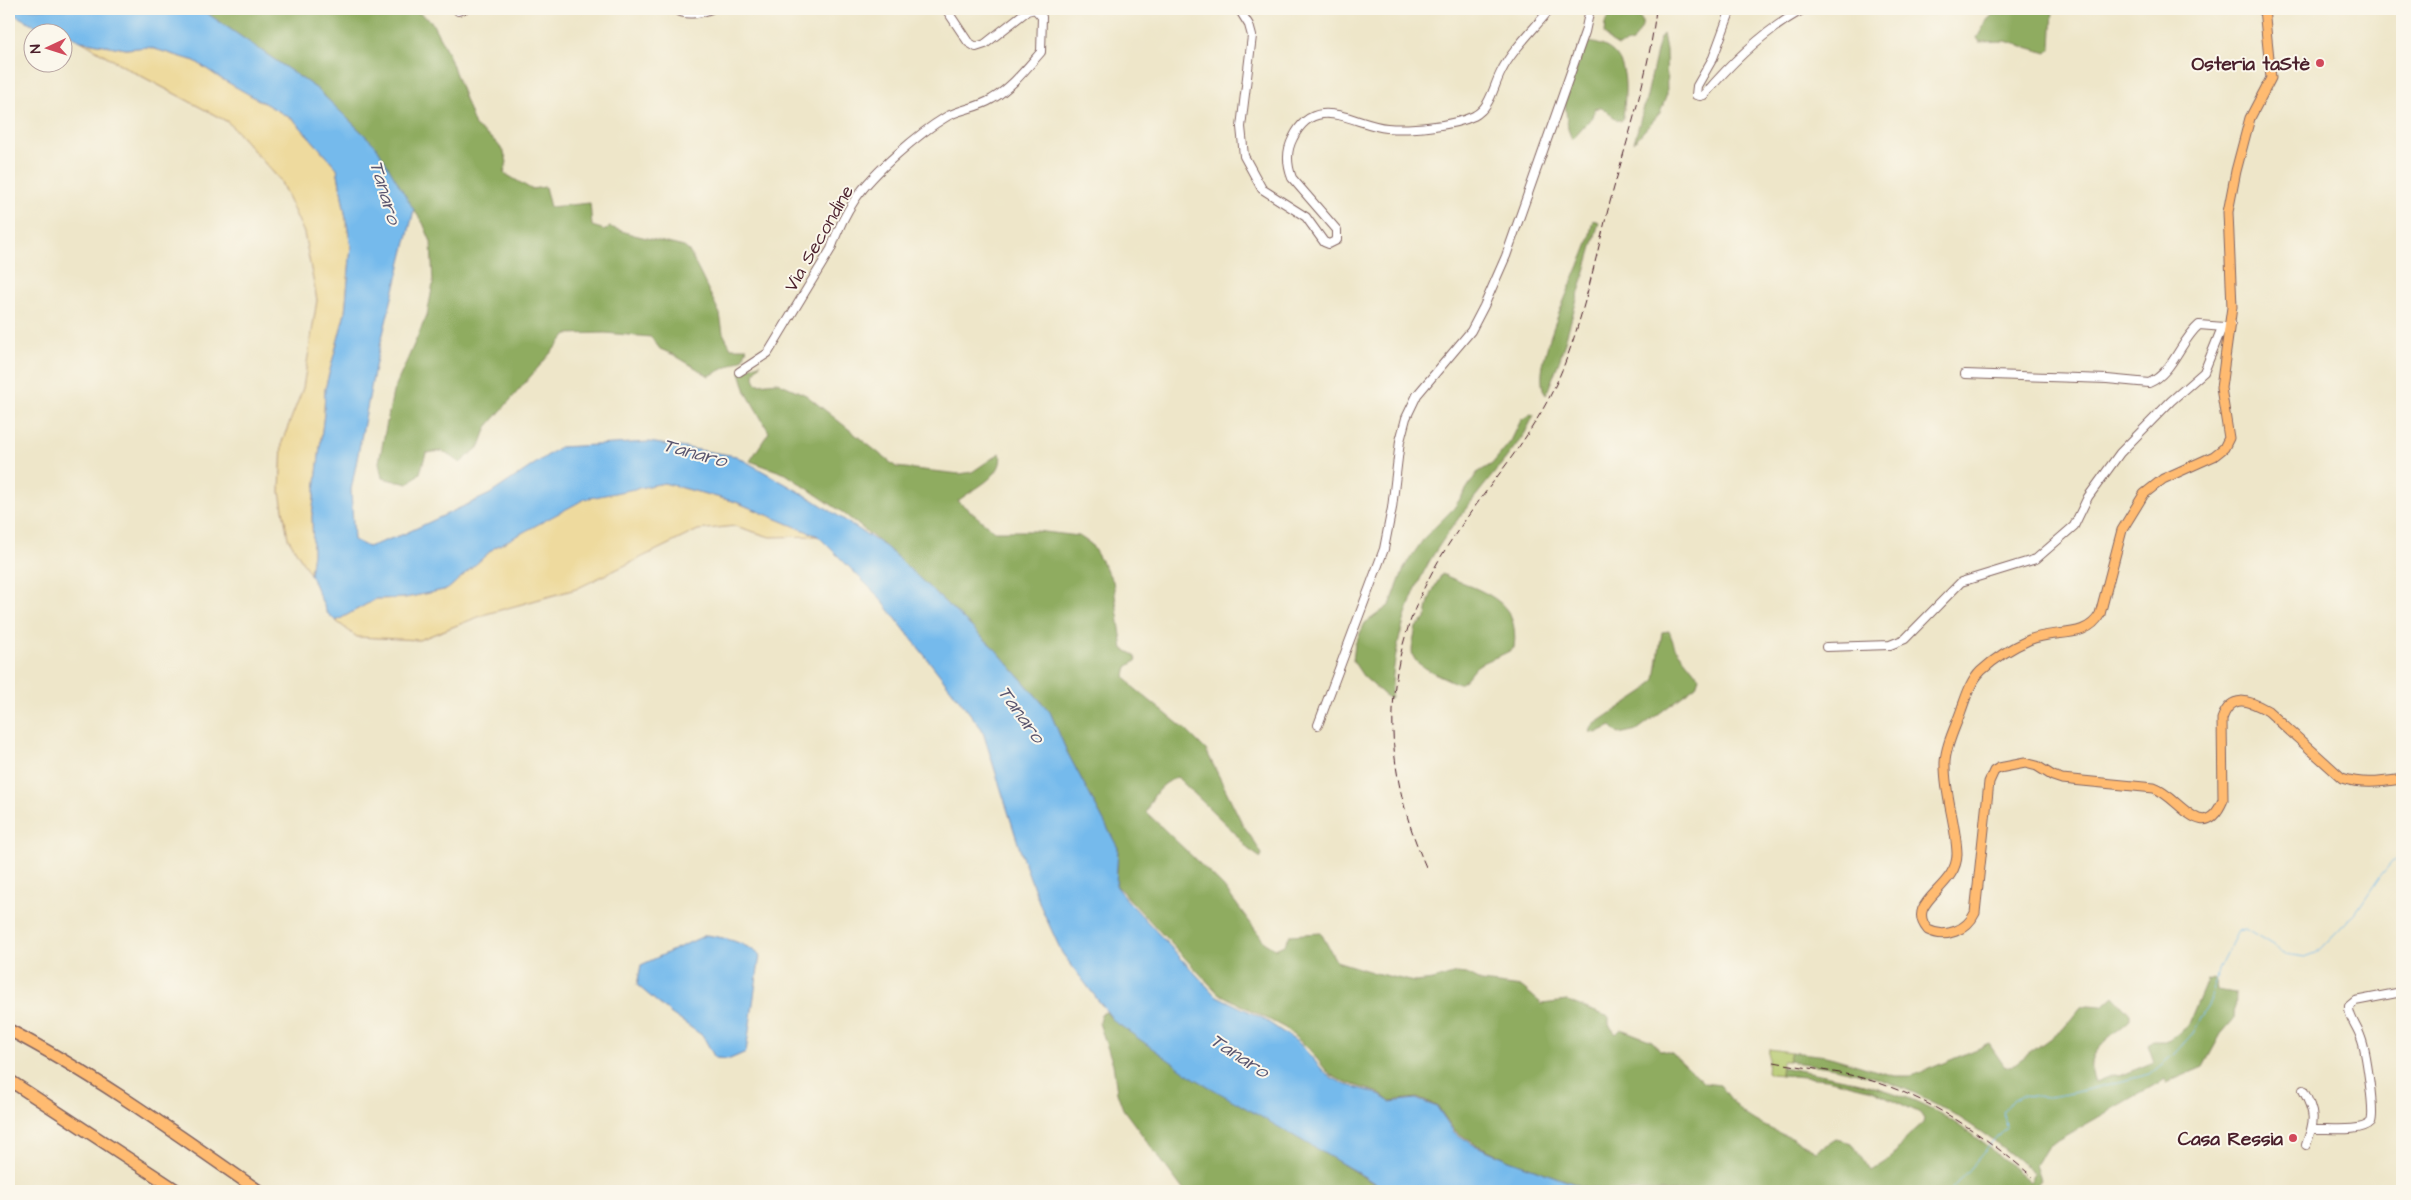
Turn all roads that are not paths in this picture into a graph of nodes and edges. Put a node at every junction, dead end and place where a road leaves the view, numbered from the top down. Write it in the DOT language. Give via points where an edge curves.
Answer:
graph roads {
  1 [pos="674,9"];
  2 [pos="711,9"];
  3 [pos="946,9"];
  4 [pos="1239,9"];
  5 [pos="1550,9"];
  6 [pos="1590,9"];
  7 [pos="1731,9"];
  8 [pos="1804,9"];
  9 [pos="2264,9"];
  10 [pos="2228,325"];
  11 [pos="739,372"];
  12 [pos="1965,374"];
  13 [pos="1826,647"];
  14 [pos="1318,726"];
  15 [pos="2402,779"];
  16 [pos="2402,992"];
  17 [pos="9,1030"];
  18 [pos="9,1080"];
  19 [pos="9,1088"];
  20 [pos="2304,1090"];
  21 [pos="2312,1129"];
  22 [pos="2306,1145"];
  23 [pos="165,1191"];
  24 [pos="178,1191"];
  25 [pos="259,1191"];
  1 -- 2 [label="street" via="691,14"];
  3 -- 11 [label="street, Via Secondine" via="968,42 976,48 986,44 1027,11 1035,9 1042,17 1041,52 1010,86 991,100 946,117 900,152 857,197 832,249 768,353"];
  4 -- 5 [label="street" via="1252,36 1241,127 1244,156 1262,189 1306,216 1324,242 1329,244 1337,240 1337,230 1292,178 1289,170 1291,142 1301,126 1318,115 1329,113 1385,128 1456,122 1473,116 1490,100 1503,68"];
  6 -- 14 [label="street" via="1586,32 1510,246 1484,306 1471,331 1417,395 1406,418 1384,549"];
  7 -- 8 [label="street" via="1696,95 1704,95 1735,61 1783,21"];
  9 -- 10 [label="main road" via="2272,78 2250,118 2231,193"];
  10 -- 12 [label="street" via="2200,325 2171,363 2155,381 2148,384 2107,378"];
  10 -- 13 [label="street" via="2204,372 2120,453 2088,497 2074,526 2036,559 1961,582 1905,639 1890,645"];
  10 -- 15 [label="main road" via="2221,376 2229,438 2224,448 2202,463 2162,479 2144,494 2122,530 2095,623 2086,629 2049,633 2028,640 1991,663 1970,684 1945,763 1956,867 1949,879 1924,904 1922,921 1928,930 1942,934 1960,930 1972,920 1989,782 1994,771 2004,765 2031,764 2062,779 2154,788 2166,793 2193,818 2211,818 2223,800 2222,719 2226,708 2242,701 2255,703 2268,711 2342,778 2369,783"];
  16 -- 21 [label="street" via="2355,1001 2348,1006 2362,1040 2373,1109 2371,1122 2357,1128"];
  17 -- 25 [label="highway" via="50,1051 121,1096"];
  18 -- 24 [label="highway"];
  19 -- 23 [label="highway"];
  20 -- 21 [label="street" via="2313,1110"];
  21 -- 22 [label="street"];
}
